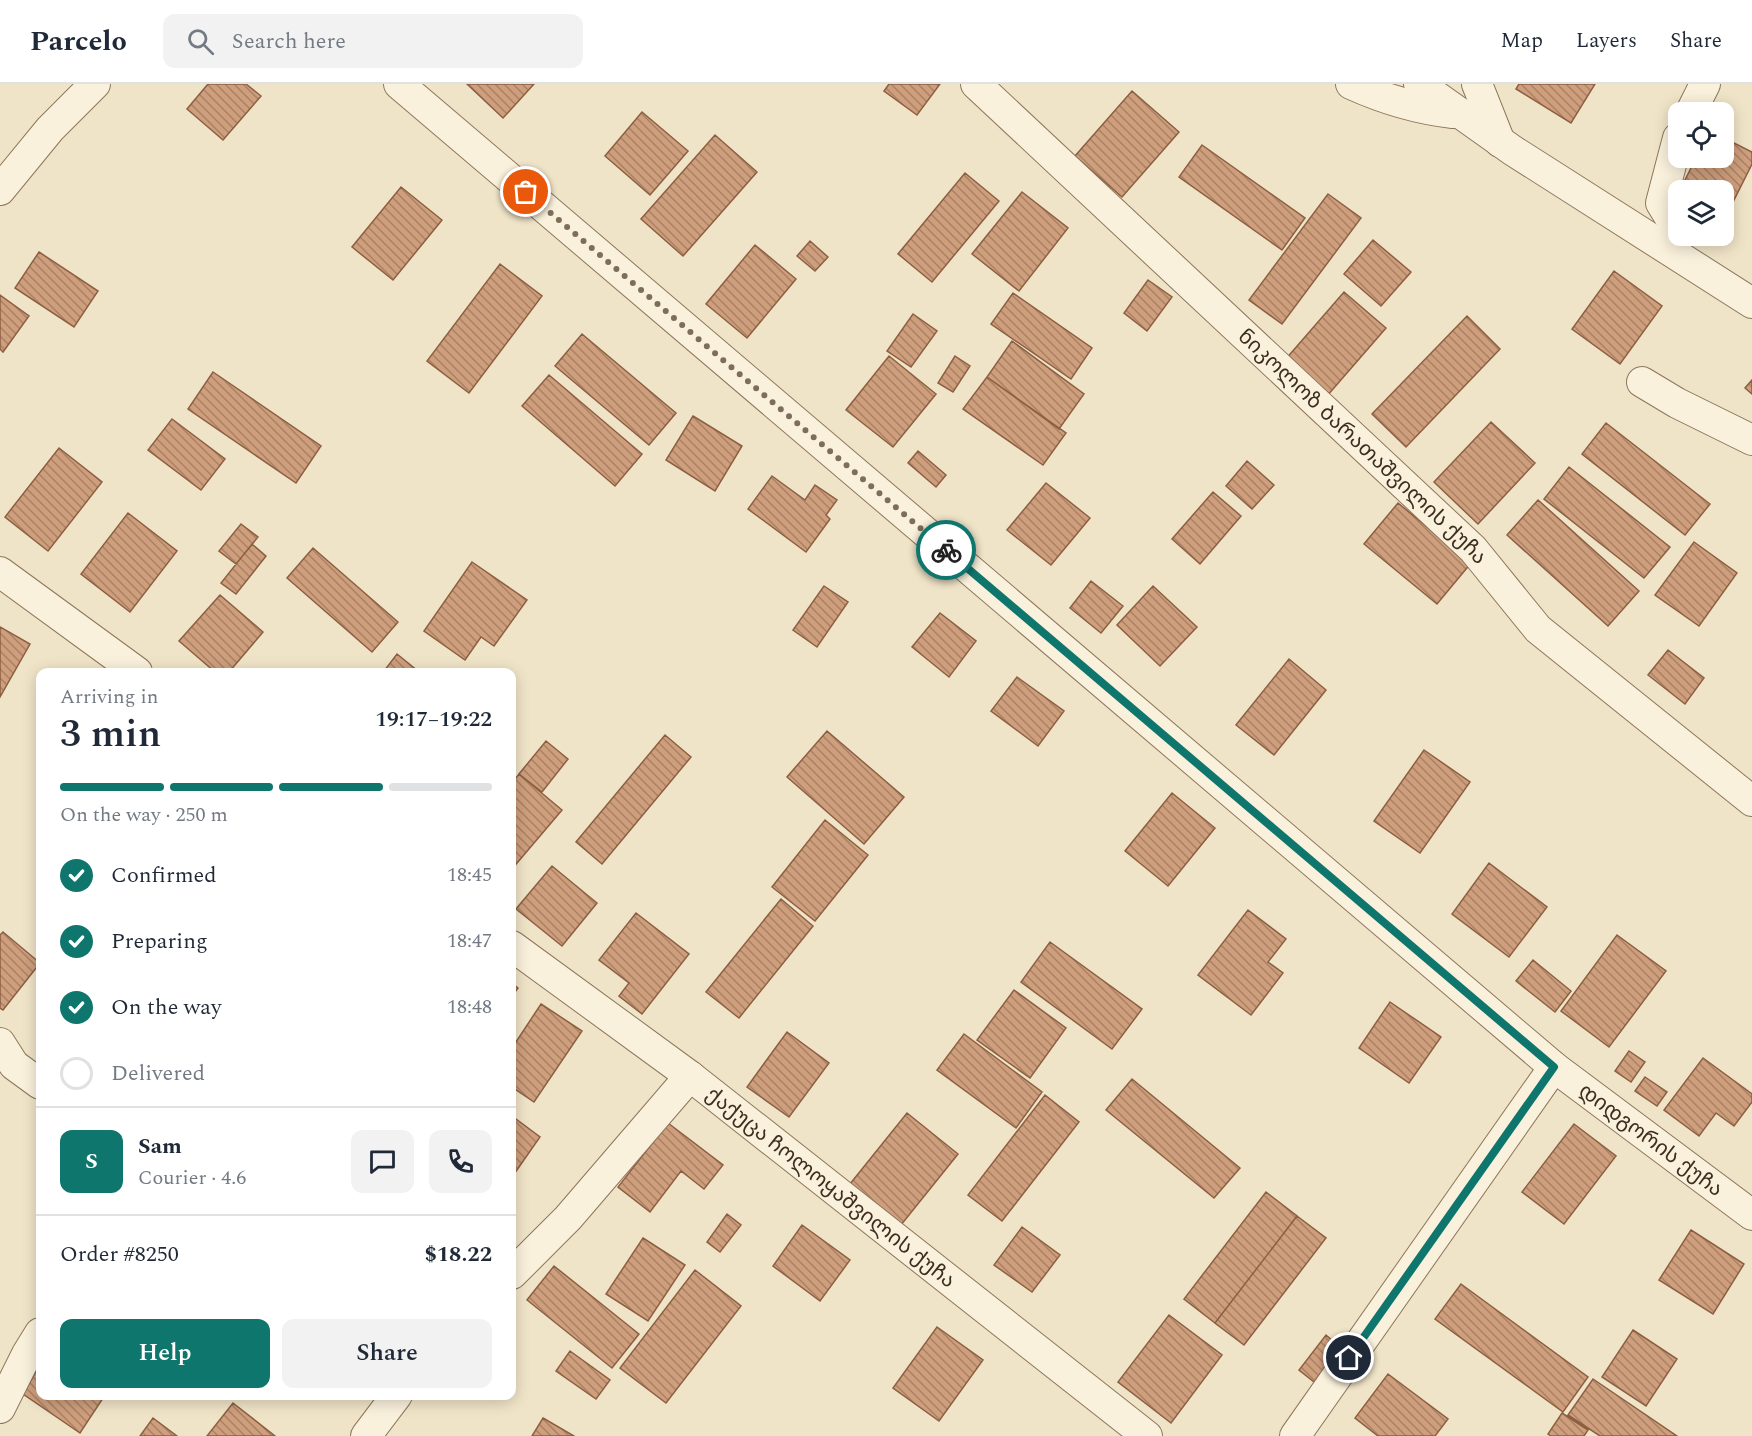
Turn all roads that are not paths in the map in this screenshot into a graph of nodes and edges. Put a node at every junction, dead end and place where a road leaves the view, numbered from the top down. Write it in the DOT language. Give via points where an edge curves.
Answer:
graph roads {
  1 [pos="95,84"];
  2 [pos="399,84"];
  3 [pos="976,84"];
  4 [pos="1351,84"];
  5 [pos="1419,84"];
  6 [pos="1477,84"];
  7 [pos="1705,84"];
  8 [pos="1696,102"];
  9 [pos="1462,114"];
  10 [pos="1500,142"];
  11 [pos="1670,168"];
  12 [pos="0,190"];
  13 [pos="1668,215"];
  14 [pos="1688,246"];
  15 [pos="1706,274"];
  16 [pos="1752,303"];
  17 [pos="1642,382"];
  18 [pos="1752,440"];
  19 [pos="0,572"];
  20 [pos="132,668"];
  21 [pos="1752,801"];
  22 [pos="516,949"];
  23 [pos="0,1043"];
  24 [pos="1554,1067"];
  25 [pos="690,1076"];
  26 [pos="36,1081"];
  27 [pos="1752,1215"];
  28 [pos="516,1270"];
  29 [pos="36,1339"];
  30 [pos="393,1400"];
  31 [pos="0,1408"];
  32 [pos="366,1436"];
  33 [pos="1147,1436"];
  34 [pos="1294,1436"];
  1 -- 12 [label="street" via="50,129"];
  2 -- 24 [label="street, დიდგორის ქუჩა"];
  3 -- 21 [label="street, ნიკოლოზ ბარათაშვილის ქუჩა" via="1473,549 1538,629"];
  4 -- 9 [label="street" via="1382,98"];
  5 -- 9 [label="street"];
  6 -- 10 [label="street"];
  7 -- 8 [label="street"];
  9 -- 10 [label="street"];
  10 -- 15 [label="street"];
  11 -- 13 [label="street" via="1661,204"];
  14 -- 15 [label="street"];
  15 -- 16 [label="street"];
  17 -- 18 [label="street"];
  19 -- 20 [label="street"];
  22 -- 25 [label="street, ქაქუცა ჩოლოყაშვილის ქუჩა"];
  23 -- 26 [label="street" via="14,1065"];
  24 -- 27 [label="street, დიდგორის ქუჩა"];
  24 -- 34 [label="street"];
  25 -- 28 [label="street" via="568,1218"];
  25 -- 33 [label="street, ქაქუცა ჩოლოყაშვილის ქუჩა"];
  29 -- 31 [label="street"];
  30 -- 32 [label="street"];
}
